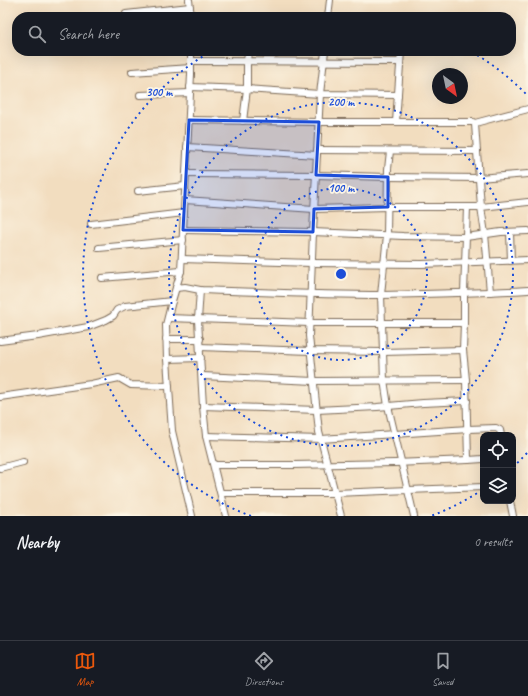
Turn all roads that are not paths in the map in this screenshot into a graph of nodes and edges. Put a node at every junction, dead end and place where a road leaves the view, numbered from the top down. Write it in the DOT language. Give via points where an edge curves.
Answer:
graph roads {
  1 [pos="330,0"];
  2 [pos="189,3"];
  3 [pos="137,12"];
  4 [pos="329,12"];
  5 [pos="191,56"];
  6 [pos="248,56"];
  7 [pos="325,56"];
  8 [pos="401,56"];
  9 [pos="247,62"];
  10 [pos="324,62"];
  11 [pos="400,62"];
  12 [pos="191,65"];
  13 [pos="132,72"];
  14 [pos="247,89"];
  15 [pos="190,90"];
  16 [pos="320,94"];
  17 [pos="140,95"];
  18 [pos="398,95"];
  19 [pos="528,109"];
  20 [pos="189,120"];
  21 [pos="243,120"];
  22 [pos="319,122"];
  23 [pos="396,122"];
  24 [pos="475,123"];
  25 [pos="187,147"];
  26 [pos="390,151"];
  27 [pos="477,151"];
  28 [pos="317,152"];
  29 [pos="186,174"];
  30 [pos="528,174"];
  31 [pos="316,175"];
  32 [pos="388,177"];
  33 [pos="479,178"];
  34 [pos="185,186"];
  35 [pos="138,191"];
  36 [pos="185,200"];
  37 [pos="528,202"];
  38 [pos="481,206"];
  39 [pos="388,207"];
  40 [pos="467,207"];
  41 [pos="314,209"];
  42 [pos="184,213"];
  43 [pos="91,224"];
  44 [pos="183,230"];
  45 [pos="528,231"];
  46 [pos="313,232"];
  47 [pos="510,232"];
  48 [pos="485,234"];
  49 [pos="387,235"];
  50 [pos="466,236"];
  51 [pos="183,240"];
  52 [pos="99,248"];
  53 [pos="182,259"];
  54 [pos="528,260"];
  55 [pos="511,261"];
  56 [pos="488,262"];
  57 [pos="312,263"];
  58 [pos="465,263"];
  59 [pos="384,264"];
  60 [pos="181,271"];
  61 [pos="102,278"];
  62 [pos="176,288"];
  63 [pos="200,290"];
  64 [pos="528,290"];
  65 [pos="490,292"];
  66 [pos="310,294"];
  67 [pos="381,294"];
  68 [pos="464,294"];
  69 [pos="172,301"];
  70 [pos="168,318"];
  71 [pos="198,320"];
  72 [pos="309,323"];
  73 [pos="382,323"];
  74 [pos="464,323"];
  75 [pos="166,339"];
  76 [pos="200,339"];
  77 [pos="0,341"];
  78 [pos="200,347"];
  79 [pos="463,350"];
  80 [pos="310,351"];
  81 [pos="383,352"];
  82 [pos="201,358"];
  83 [pos="167,359"];
  84 [pos="202,376"];
  85 [pos="384,380"];
  86 [pos="466,380"];
  87 [pos="314,382"];
  88 [pos="169,386"];
  89 [pos="0,397"];
  90 [pos="467,401"];
  91 [pos="204,406"];
  92 [pos="388,406"];
  93 [pos="317,410"];
  94 [pos="468,429"];
  95 [pos="500,432"];
  96 [pos="395,434"];
  97 [pos="206,436"];
  98 [pos="321,439"];
  99 [pos="480,459"];
  100 [pos="468,460"];
  101 [pos="23,462"];
  102 [pos="402,463"];
  103 [pos="327,464"];
  104 [pos="214,465"];
  105 [pos="0,468"];
  106 [pos="480,487"];
  107 [pos="409,490"];
  108 [pos="221,493"];
  109 [pos="335,493"];
  110 [pos="511,504"];
  111 [pos="192,516"];
  112 [pos="226,516"];
  113 [pos="341,516"];
  114 [pos="414,516"];
  115 [pos="513,516"];
  1 -- 4 [label="street"];
  2 -- 3 [label="street"];
  5 -- 12 [label="street"];
  6 -- 9 [label="street"];
  7 -- 10 [label="street"];
  8 -- 11 [label="street"];
  9 -- 10 [label="street"];
  9 -- 12 [label="street"];
  9 -- 14 [label="street"];
  10 -- 11 [label="street"];
  10 -- 16 [label="street"];
  11 -- 18 [label="street"];
  12 -- 13 [label="street"];
  12 -- 15 [label="street"];
  14 -- 15 [label="street"];
  14 -- 16 [label="street"];
  14 -- 21 [label="street"];
  15 -- 17 [label="street"];
  15 -- 20 [label="street"];
  16 -- 18 [label="street"];
  16 -- 22 [label="street"];
  18 -- 23 [label="street"];
  19 -- 24 [label="street"];
  20 -- 21 [label="street"];
  20 -- 25 [label="street"];
  21 -- 22 [label="street"];
  22 -- 23 [label="street"];
  22 -- 28 [label="street"];
  23 -- 24 [label="street"];
  24 -- 27 [label="street"];
  25 -- 28 [label="street"];
  25 -- 29 [label="street"];
  26 -- 27 [label="street"];
  26 -- 28 [label="street"];
  26 -- 32 [label="street"];
  27 -- 33 [label="street"];
  28 -- 31 [label="street"];
  29 -- 31 [label="street"];
  29 -- 34 [label="street"];
  30 -- 33 [label="street"];
  31 -- 32 [label="street"];
  31 -- 41 [label="street"];
  32 -- 33 [label="street"];
  32 -- 39 [label="street"];
  33 -- 38 [label="street"];
  34 -- 35 [label="street"];
  34 -- 36 [label="street"];
  36 -- 41 [label="street"];
  36 -- 42 [label="street"];
  37 -- 38 [label="street"];
  38 -- 40 [label="street"];
  38 -- 48 [label="street"];
  39 -- 40 [label="street"];
  39 -- 41 [label="street"];
  39 -- 49 [label="street"];
  40 -- 50 [label="street"];
  41 -- 46 [label="street"];
  42 -- 43 [label="street"];
  42 -- 44 [label="street"];
  44 -- 46 [label="street"];
  44 -- 51 [label="street"];
  45 -- 47 [label="street"];
  46 -- 49 [label="street"];
  46 -- 57 [label="street"];
  47 -- 48 [label="street"];
  47 -- 55 [label="street"];
  48 -- 50 [label="street"];
  48 -- 56 [label="street"];
  49 -- 50 [label="street"];
  49 -- 59 [label="street"];
  50 -- 58 [label="street"];
  51 -- 52 [label="street"];
  51 -- 53 [label="street"];
  53 -- 57 [label="street"];
  53 -- 60 [label="street"];
  54 -- 55 [label="street"];
  55 -- 56 [label="street"];
  56 -- 58 [label="street"];
  56 -- 65 [label="street"];
  57 -- 59 [label="street"];
  57 -- 66 [label="street"];
  58 -- 59 [label="street"];
  58 -- 68 [label="street"];
  59 -- 67 [label="street"];
  60 -- 61 [label="street"];
  60 -- 62 [label="street"];
  62 -- 63 [label="street"];
  62 -- 69 [label="street"];
  63 -- 66 [label="street"];
  63 -- 71 [label="street"];
  64 -- 65 [label="street"];
  65 -- 68 [label="street"];
  66 -- 67 [label="street"];
  66 -- 72 [label="street"];
  67 -- 68 [label="street"];
  67 -- 73 [label="street"];
  68 -- 74 [label="street"];
  69 -- 70 [label="street"];
  69 -- 77 [label="street" via="125,306 106,320 88,327"];
  70 -- 71 [label="street"];
  70 -- 75 [label="street"];
  71 -- 72 [label="street"];
  71 -- 76 [label="street"];
  72 -- 73 [label="street"];
  72 -- 80 [label="street"];
  73 -- 74 [label="street"];
  73 -- 81 [label="street"];
  74 -- 79 [label="street"];
  75 -- 76 [label="street"];
  75 -- 83 [label="street"];
  76 -- 78 [label="street"];
  78 -- 80 [label="street"];
  78 -- 82 [label="street"];
  79 -- 81 [label="street"];
  79 -- 86 [label="street"];
  80 -- 81 [label="street"];
  80 -- 87 [label="street"];
  81 -- 85 [label="street"];
  82 -- 83 [label="street"];
  82 -- 84 [label="street"];
  83 -- 88 [label="street"];
  84 -- 87 [label="street"];
  84 -- 91 [label="street"];
  85 -- 86 [label="street"];
  85 -- 87 [label="street"];
  85 -- 92 [label="street"];
  86 -- 90 [label="street"];
  87 -- 93 [label="street"];
  88 -- 89 [label="street" via="131,385 119,378"];
  88 -- 111 [label="street" via="172,431"];
  90 -- 92 [label="street"];
  90 -- 94 [label="street"];
  91 -- 93 [label="street"];
  91 -- 97 [label="street"];
  92 -- 93 [label="street"];
  92 -- 96 [label="street"];
  93 -- 98 [label="street"];
  94 -- 95 [label="street" via="496,428"];
  94 -- 96 [label="street"];
  94 -- 100 [label="street"];
  96 -- 98 [label="street"];
  96 -- 102 [label="street"];
  97 -- 98 [label="street"];
  97 -- 104 [label="street"];
  98 -- 103 [label="street"];
  99 -- 100 [label="street"];
  100 -- 102 [label="street"];
  101 -- 105 [label="street"];
  102 -- 103 [label="street"];
  102 -- 107 [label="street"];
  103 -- 104 [label="street"];
  103 -- 109 [label="street"];
  104 -- 108 [label="street"];
  106 -- 107 [label="street"];
  107 -- 109 [label="street"];
  107 -- 114 [label="street"];
  108 -- 109 [label="street"];
  108 -- 112 [label="street"];
  109 -- 113 [label="street"];
  110 -- 115 [label="street"];
}
